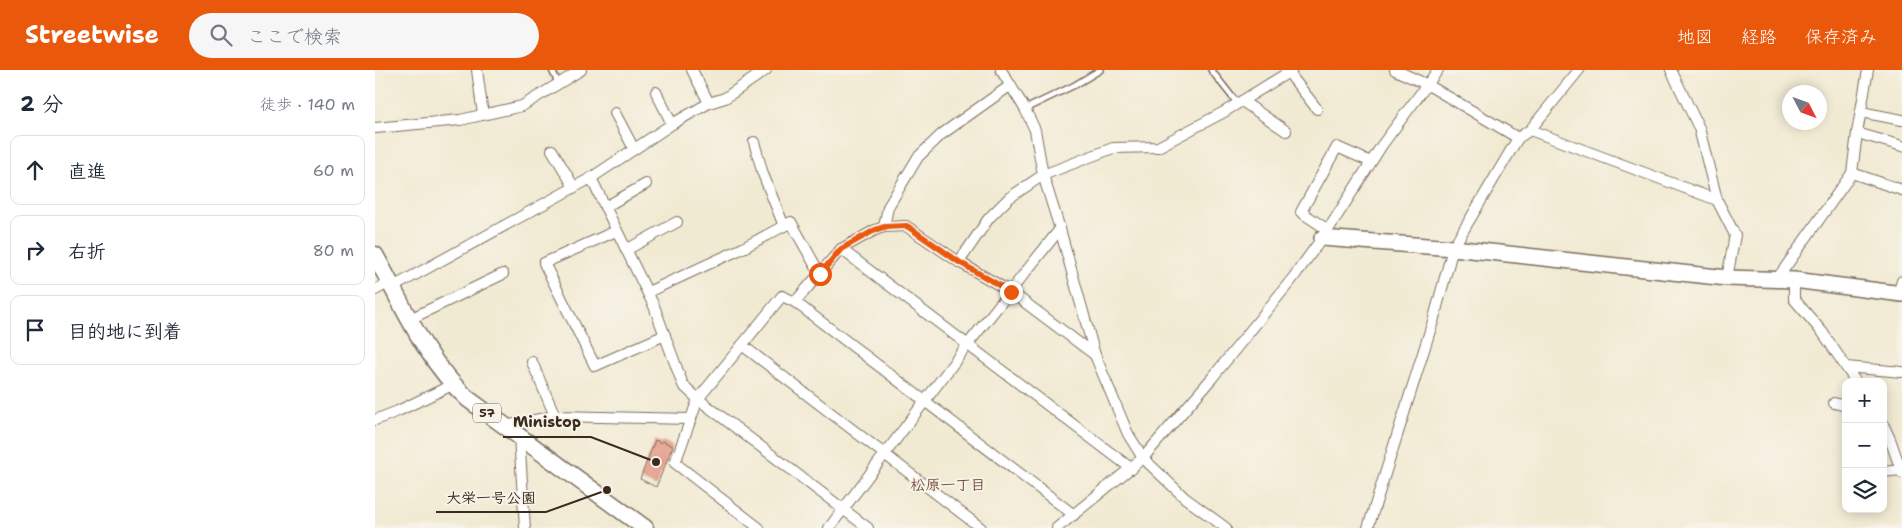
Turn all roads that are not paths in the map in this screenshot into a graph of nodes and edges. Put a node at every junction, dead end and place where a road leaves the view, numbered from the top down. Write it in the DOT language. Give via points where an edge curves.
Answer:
graph roads {
  1 [pos="477,70"];
  2 [pos="552,70"];
  3 [pos="581,70"];
  4 [pos="692,70"];
  5 [pos="766,70"];
  6 [pos="1001,70"];
  7 [pos="1100,70"];
  8 [pos="1211,70"];
  9 [pos="1395,70"];
  10 [pos="1438,70"];
  11 [pos="1579,70"];
  12 [pos="1671,70"];
  13 [pos="1868,70"];
  14 [pos="1290,71"];
  15 [pos="558,83"];
  16 [pos="1011,85"];
  17 [pos="1427,85"];
  18 [pos="656,92"];
  19 [pos="1240,102"];
  20 [pos="709,103"];
  21 [pos="1025,109"];
  22 [pos="1317,109"];
  23 [pos="1861,112"];
  24 [pos="615,113"];
  25 [pos="483,114"];
  26 [pos="1902,120"];
  27 [pos="672,124"];
  28 [pos="375,128"];
  29 [pos="1530,130"];
  30 [pos="1286,131"];
  31 [pos="1857,133"];
  32 [pos="1518,138"];
  33 [pos="754,142"];
  34 [pos="1902,146"];
  35 [pos="634,149"];
  36 [pos="552,150"];
  37 [pos="1371,162"];
  38 [pos="1852,173"];
  39 [pos="1043,175"];
  40 [pos="591,178"];
  41 [pos="646,184"];
  42 [pos="573,187"];
  43 [pos="1902,190"];
  44 [pos="1717,200"];
  45 [pos="605,207"];
  46 [pos="677,222"];
  47 [pos="784,226"];
  48 [pos="884,227"];
  49 [pos="1060,229"];
  50 [pos="616,231"];
  51 [pos="1325,234"];
  52 [pos="1453,248"];
  53 [pos="841,249"];
  54 [pos="626,250"];
  55 [pos="375,255"];
  56 [pos="959,262"];
  57 [pos="503,274"];
  58 [pos="820,274"];
  59 [pos="1727,278"];
  60 [pos="1777,279"];
  61 [pos="1794,280"];
  62 [pos="392,285"];
  63 [pos="375,290"];
  64 [pos="1901,290"];
  65 [pos="648,292"];
  66 [pos="1011,292"];
  67 [pos="795,302"];
  68 [pos="410,319"];
  69 [pos="665,335"];
  70 [pos="968,344"];
  71 [pos="742,345"];
  72 [pos="1095,355"];
  73 [pos="532,362"];
  74 [pos="1846,367"];
  75 [pos="1902,372"];
  76 [pos="1853,378"];
  77 [pos="452,385"];
  78 [pos="698,399"];
  79 [pos="925,401"];
  80 [pos="1834,403"];
  81 [pos="1842,405"];
  82 [pos="555,416"];
  83 [pos="691,419"];
  84 [pos="375,420"];
  85 [pos="505,426"];
  86 [pos="1887,433"];
  87 [pos="519,436"];
  88 [pos="885,454"];
  89 [pos="1143,458"];
  90 [pos="1132,469"];
  91 [pos="1887,472"];
  92 [pos="1901,472"];
  93 [pos="843,509"];
  94 [pos="1074,515"];
  95 [pos="528,526"];
  96 [pos="645,528"];
  97 [pos="759,528"];
  98 [pos="829,528"];
  99 [pos="868,528"];
  100 [pos="981,528"];
  101 [pos="1057,528"];
  102 [pos="1226,528"];
  103 [pos="1368,528"];
  1 -- 25 [label="street"];
  2 -- 15 [label="lane"];
  3 -- 15 [label="street"];
  4 -- 20 [label="street"];
  5 -- 20 [label="street" via="725,98"];
  6 -- 16 [label="street"];
  7 -- 21 [label="lane"];
  8 -- 19 [label="lane"];
  9 -- 17 [label="street"];
  10 -- 17 [label="street"];
  11 -- 29 [label="street"];
  12 -- 44 [label="street" via="1699,128"];
  13 -- 23 [label="street"];
  14 -- 19 [label="street"];
  14 -- 22 [label="street"];
  15 -- 25 [label="street" via="522,106"];
  16 -- 21 [label="street"];
  16 -- 48 [label="street" via="942,134 918,157 888,207"];
  17 -- 32 [label="street"];
  17 -- 37 [label="street"];
  18 -- 27 [label="street"];
  19 -- 30 [label="street"];
  19 -- 39 [label="street" via="1158,147 1113,148"];
  20 -- 27 [label="street"];
  21 -- 39 [label="street" via="1035,130"];
  23 -- 26 [label="street"];
  23 -- 31 [label="street"];
  24 -- 35 [label="street"];
  25 -- 28 [label="street" via="460,120"];
  27 -- 35 [label="street"];
  29 -- 32 [label="street"];
  29 -- 44 [label="street"];
  31 -- 34 [label="street"];
  31 -- 38 [label="street"];
  32 -- 52 [label="street"];
  33 -- 47 [label="street"];
  35 -- 40 [label="street"];
  36 -- 42 [label="street"];
  37 -- 51 [label="street"];
  37 -- 51 [label="street" via="1337,147 1301,212"];
  38 -- 43 [label="street"];
  38 -- 60 [label="street"];
  39 -- 49 [label="street"];
  39 -- 56 [label="street" via="1009,198 989,218"];
  40 -- 42 [label="street"];
  40 -- 45 [label="street"];
  41 -- 45 [label="street"];
  42 -- 62 [label="street"];
  44 -- 59 [label="street" via="1735,235"];
  45 -- 50 [label="street"];
  46 -- 54 [label="street"];
  47 -- 58 [label="street" via="791,222"];
  47 -- 65 [label="street"];
  48 -- 53 [label="street"];
  48 -- 56 [label="street" via="907,226"];
  49 -- 66 [label="street"];
  49 -- 72 [label="street"];
  50 -- 54 [label="street"];
  50 -- 69 [label="street" via="544,263 595,366"];
  51 -- 52 [label="street"];
  51 -- 89 [label="street" via="1287,286"];
  52 -- 59 [label="street"];
  52 -- 103 [label="street"];
  53 -- 58 [label="street"];
  53 -- 70 [label="street"];
  54 -- 65 [label="street"];
  55 -- 62 [label="main road, 57"];
  56 -- 66 [label="street"];
  57 -- 68 [label="street"];
  58 -- 67 [label="street"];
  59 -- 60 [label="street"];
  60 -- 61 [label="street"];
  61 -- 64 [label="street"];
  61 -- 74 [label="street" via="1794,299"];
  62 -- 63 [label="street"];
  62 -- 68 [label="main road, 57"];
  65 -- 69 [label="street"];
  66 -- 70 [label="street"];
  66 -- 72 [label="street"];
  67 -- 71 [label="street" via="782,296"];
  67 -- 79 [label="street"];
  68 -- 77 [label="main road, 57"];
  69 -- 78 [label="street" via="683,385"];
  70 -- 79 [label="street"];
  70 -- 90 [label="street"];
  71 -- 78 [label="street"];
  71 -- 88 [label="street"];
  72 -- 89 [label="street" via="1128,434"];
  73 -- 82 [label="street"];
  74 -- 75 [label="street"];
  74 -- 76 [label="street"];
  77 -- 84 [label="street"];
  77 -- 85 [label="main road, 57"];
  78 -- 83 [label="street"];
  78 -- 93 [label="street"];
  79 -- 88 [label="street"];
  79 -- 94 [label="street"];
  80 -- 81 [label="street"];
  82 -- 83 [label="street"];
  82 -- 85 [label="street"];
  83 -- 97 [label="street" via="675,463"];
  85 -- 87 [label="main road, 57"];
  86 -- 92 [label="street"];
  87 -- 95 [label="street"];
  87 -- 96 [label="main road, 57"];
  88 -- 93 [label="street"];
  88 -- 100 [label="street"];
  89 -- 90 [label="street"];
  89 -- 102 [label="street" via="1185,498"];
  90 -- 94 [label="street"];
  91 -- 92 [label="street"];
  93 -- 98 [label="street"];
  93 -- 99 [label="street"];
  94 -- 101 [label="street"];
}
